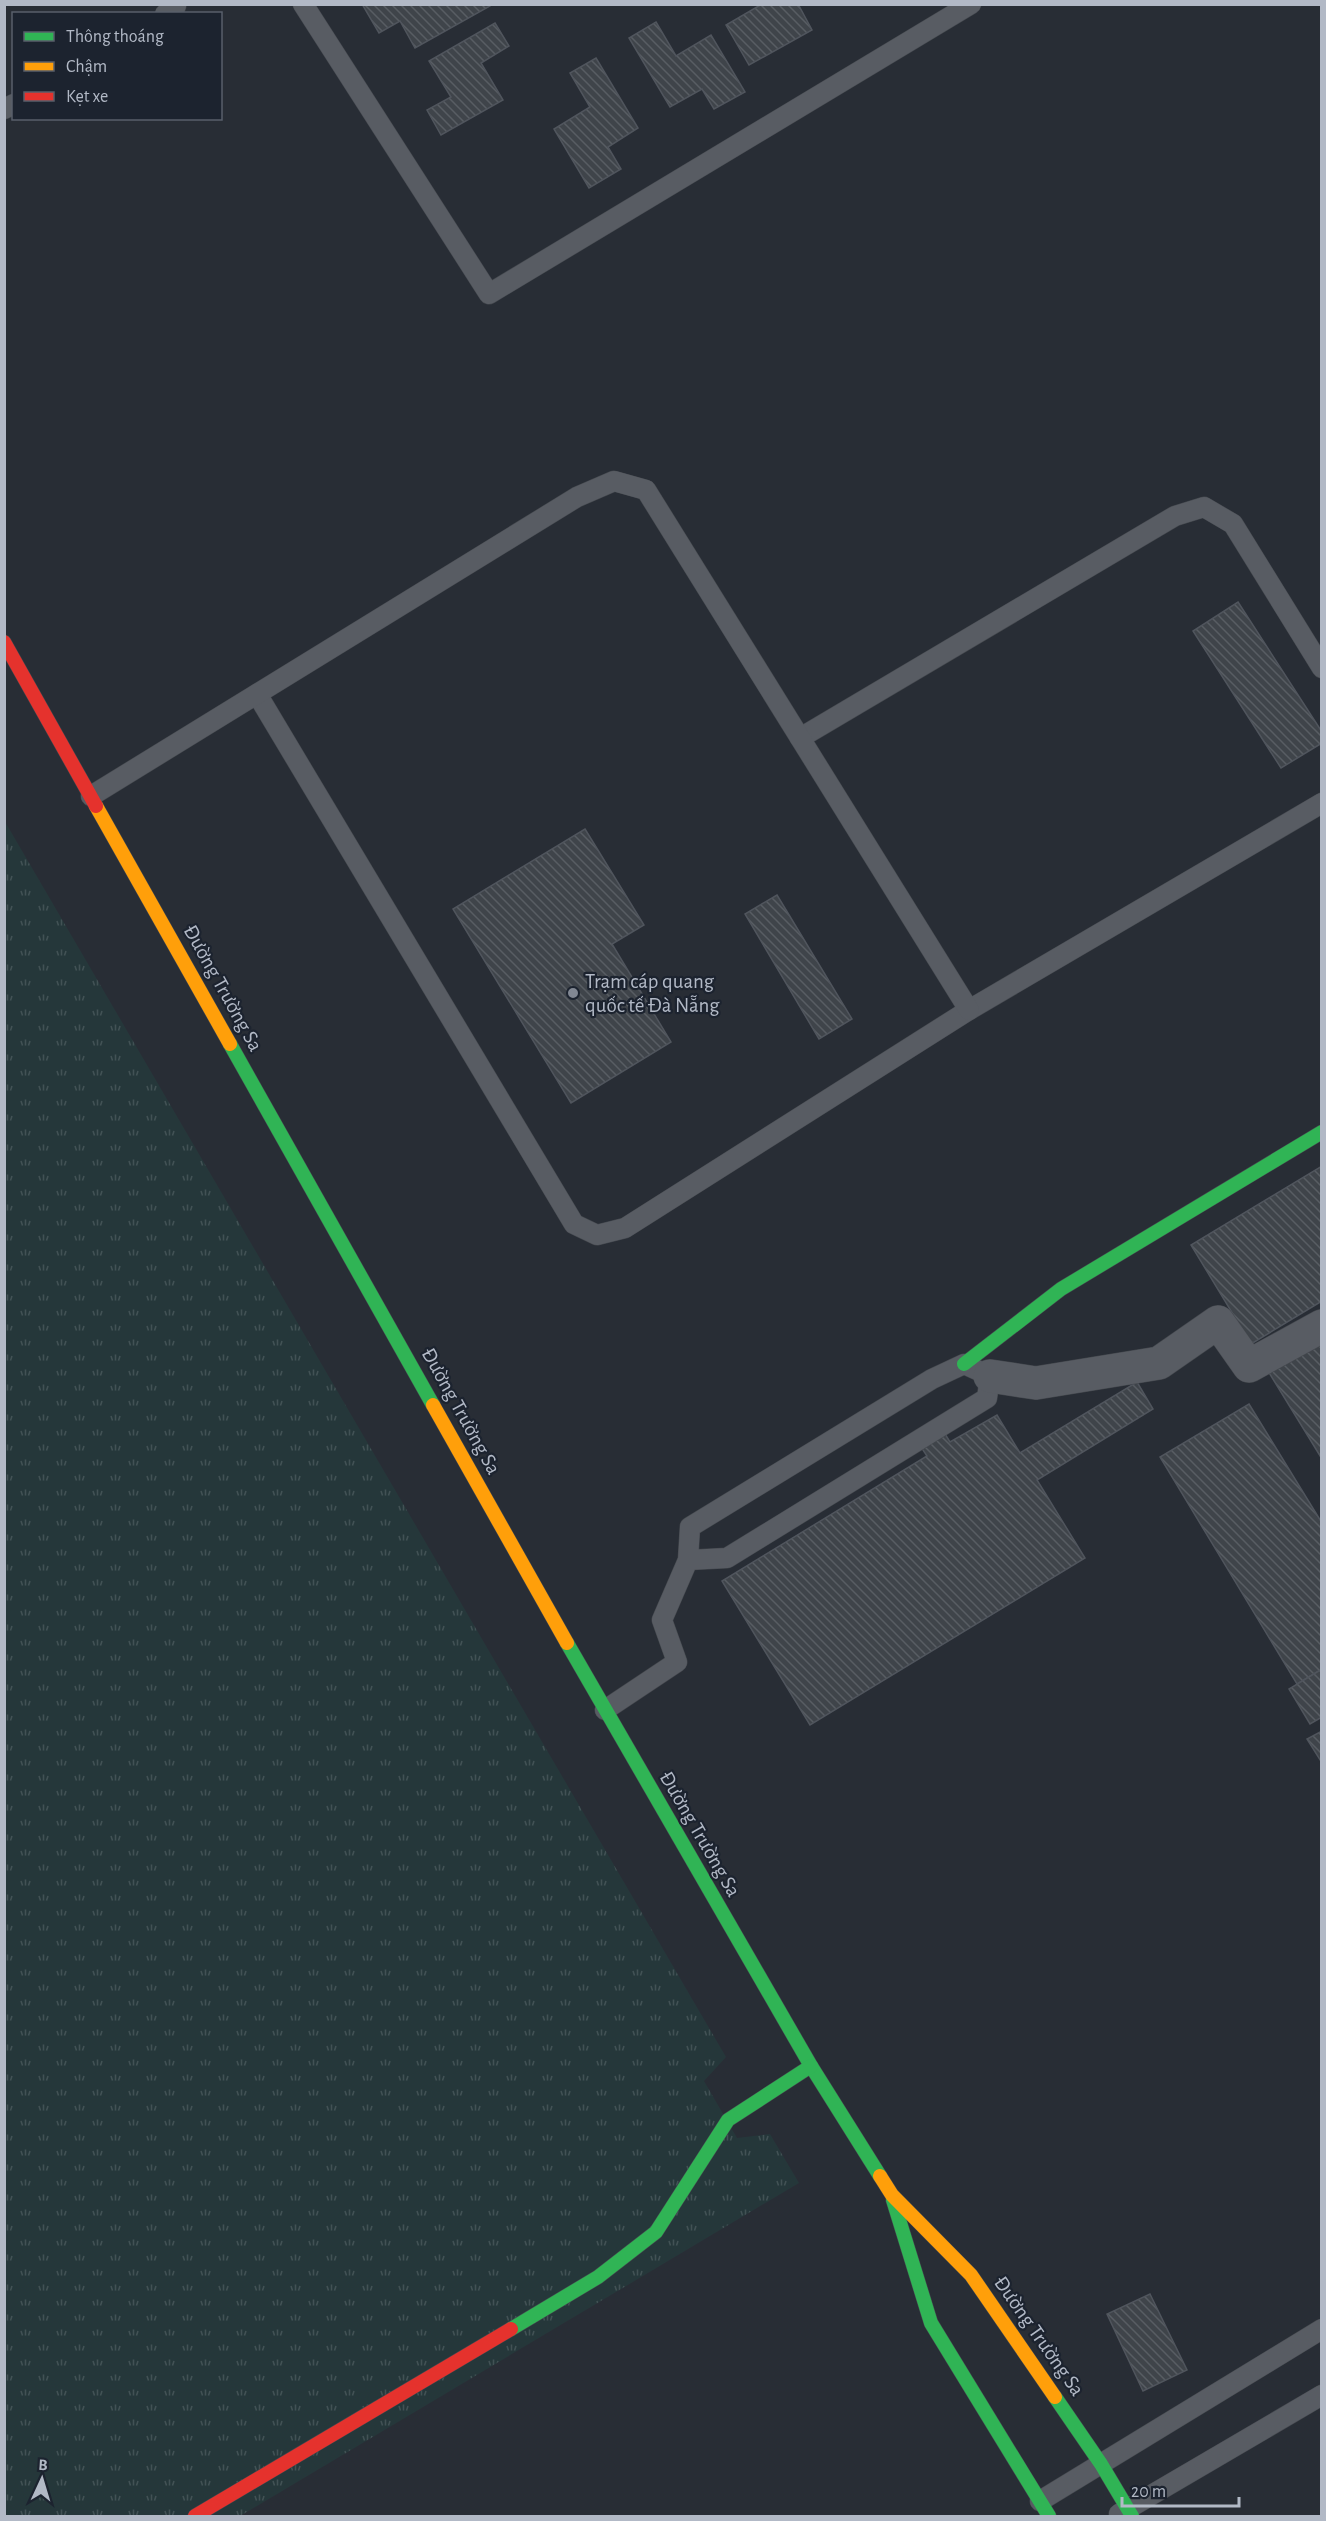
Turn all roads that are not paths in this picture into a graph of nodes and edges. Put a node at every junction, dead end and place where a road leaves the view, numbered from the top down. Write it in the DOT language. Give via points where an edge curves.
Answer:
graph roads {
  1 [pos="303,4"];
  2 [pos="971,4"];
  3 [pos="4,642"];
  4 [pos="1322,668"];
  5 [pos="257,694"];
  6 [pos="800,738"];
  7 [pos="91,796"];
  8 [pos="1322,803"];
  9 [pos="969,1010"];
  10 [pos="1322,1132"];
  11 [pos="1322,1326"];
  12 [pos="977,1370"];
  13 [pos="688,1560"];
  14 [pos="605,1710"];
  15 [pos="811,2066"];
  16 [pos="892,2195"];
  17 [pos="1322,2329"];
  18 [pos="1322,2395"];
  19 [pos="1101,2464"];
  20 [pos="1044,2509"];
  21 [pos="1124,2514"];
  22 [pos="195,2517"];
  1 -- 2 [label="lane" via="489,294"];
  3 -- 7 [label="main road, Đường Trường Sa"];
  4 -- 6 [label="lane" via="1233,524 1204,507 1175,516"];
  5 -- 6 [label="lane" via="577,497 614,481 646,490"];
  5 -- 7 [label="lane"];
  5 -- 9 [label="lane" via="574,1224 597,1235 625,1228"];
  6 -- 9 [label="lane"];
  7 -- 14 [label="main road, Đường Trường Sa"];
  8 -- 9 [label="lane"];
  10 -- 12 [label="main road" via="1061,1289"];
  11 -- 12 [label="street" via="1249,1366 1218,1322 1159,1363 1036,1383"];
  12 -- 13 [label="lane" via="932,1379 690,1527"];
  12 -- 13 [label="lane" via="987,1398 727,1558"];
  13 -- 14 [label="lane" via="662,1620 677,1662"];
  14 -- 15 [label="main road, Đường Trường Sa"];
  15 -- 16 [label="main road, Đường Trường Sa"];
  15 -- 22 [label="main road" via="728,2120 656,2232 598,2277"];
  16 -- 19 [label="main road, Đường Trường Sa" via="971,2275"];
  16 -- 20 [label="main road, Đường Trường Sa" via="931,2323"];
  17 -- 19 [label="lane"];
  18 -- 21 [label="lane"];
  19 -- 20 [label="lane"];
  19 -- 21 [label="main road, Đường Trường Sa"];
}
